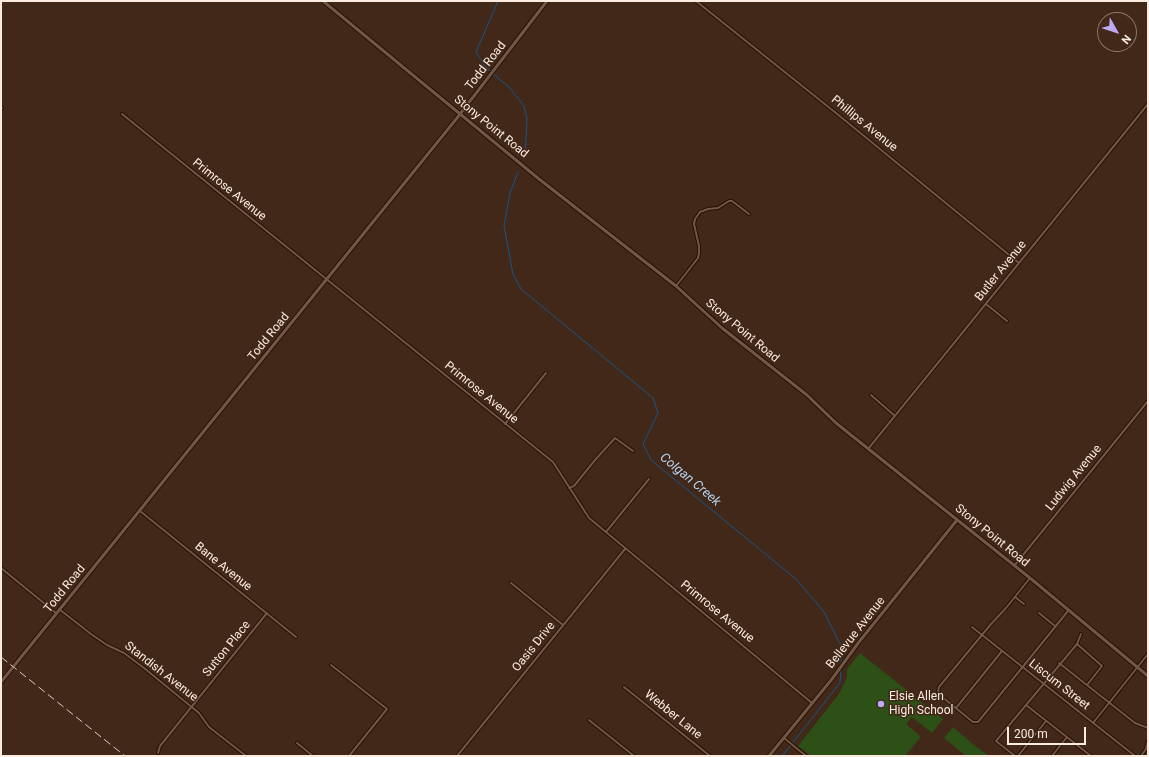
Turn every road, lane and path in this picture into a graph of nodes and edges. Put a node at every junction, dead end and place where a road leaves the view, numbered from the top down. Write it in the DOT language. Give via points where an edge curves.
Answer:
graph roads {
  1 [pos="323,1"];
  2 [pos="547,1"];
  3 [pos="696,1"];
  4 [pos="1148,104"];
  5 [pos="460,113"];
  6 [pos="122,114"];
  7 [pos="749,214"];
  8 [pos="1020,262"];
  9 [pos="326,280"];
  10 [pos="676,286"];
  11 [pos="986,304"];
  12 [pos="1007,321"];
  13 [pos="546,373"];
  14 [pos="870,395"];
  15 [pos="1148,401"];
  16 [pos="895,416"];
  17 [pos="505,424"];
  18 [pos="868,449"];
  19 [pos="633,451"];
  20 [pos="649,479"];
  21 [pos="569,488"];
  22 [pos="139,511"];
  23 [pos="957,520"];
  24 [pos="606,532"];
  25 [pos="626,549"];
  26 [pos="1014,566"];
  27 [pos="1,568"];
  28 [pos="1030,578"];
  29 [pos="511,583"];
  30 [pos="1015,597"];
  31 [pos="1024,604"];
  32 [pos="59,609"];
  33 [pos="1068,611"];
  34 [pos="56,613"];
  35 [pos="267,613"];
  36 [pos="1039,613"];
  37 [pos="563,625"];
  38 [pos="1055,626"];
  39 [pos="972,627"];
  40 [pos="1081,634"];
  41 [pos="982,635"];
  42 [pos="296,637"];
  43 [pos="1076,644"];
  44 [pos="1002,651"];
  45 [pos="1148,654"];
  46 [pos="1059,663"];
  47 [pos="331,665"];
  48 [pos="1022,667"];
  49 [pos="1136,667"];
  50 [pos="1148,676"];
  51 [pos="1,682"];
  52 [pos="1043,684"];
  53 [pos="1086,685"];
  54 [pos="624,687"];
  55 [pos="1110,702"];
  56 [pos="812,703"];
  57 [pos="1026,705"];
  58 [pos="191,707"];
  59 [pos="956,708"];
  60 [pos="589,720"];
  61 [pos="1046,721"];
  62 [pos="1093,723"];
  63 [pos="1148,728"];
  64 [pos="1067,737"];
  65 [pos="784,738"];
  66 [pos="1148,741"];
  67 [pos="297,743"];
  68 [pos="158,753"];
  69 [pos="1087,753"];
  70 [pos="246,756"];
  71 [pos="313,756"];
  72 [pos="350,756"];
  73 [pos="457,756"];
  74 [pos="634,756"];
  75 [pos="710,756"];
  76 [pos="769,756"];
  77 [pos="806,756"];
  78 [pos="1017,756"];
  79 [pos="1052,756"];
  80 [pos="1084,756"];
  81 [pos="1091,756"];
  82 [pos="1135,756"];
  83 [pos="1141,756"];
  1 -- 5 [label="main road, Stony Point Road"];
  2 -- 5 [label="main road, Todd Road"];
  3 -- 8 [label="street, Phillips Avenue"];
  4 -- 8 [label="street, Butler Avenue"];
  5 -- 9 [label="main road, Todd Road"];
  5 -- 10 [label="main road, Stony Point Road"];
  6 -- 9 [label="street, Primrose Avenue"];
  7 -- 10 [label="street" via="732,201 718,208 700,212 694,219 698,258"];
  8 -- 11 [label="street, Butler Avenue"];
  9 -- 17 [label="street, Primrose Avenue"];
  9 -- 22 [label="main road, Todd Road"];
  10 -- 18 [label="main road, Stony Point Road" via="722,328 807,395"];
  11 -- 12 [label="street"];
  11 -- 16 [label="street, Butler Avenue"];
  13 -- 17 [label="street"];
  14 -- 16 [label="street"];
  15 -- 26 [label="street, Ludwig Avenue"];
  16 -- 18 [label="street, Butler Avenue"];
  17 -- 21 [label="street, Primrose Avenue" via="553,462"];
  18 -- 23 [label="main road, Stony Point Road"];
  19 -- 21 [label="street" via="615,438 574,486"];
  20 -- 24 [label="street"];
  21 -- 24 [label="street, Primrose Avenue" via="589,518"];
  22 -- 32 [label="main road, Todd Road"];
  22 -- 35 [label="street, Bane Avenue"];
  23 -- 26 [label="main road, Stony Point Road"];
  23 -- 56 [label="main road, Bellevue Avenue"];
  24 -- 25 [label="street, Primrose Avenue"];
  25 -- 37 [label="street, Oasis Drive"];
  25 -- 56 [label="street, Primrose Avenue"];
  26 -- 28 [label="main road, Stony Point Road"];
  27 -- 34 [label="street"];
  28 -- 30 [label="street"];
  28 -- 33 [label="main road, Stony Point Road"];
  29 -- 37 [label="street"];
  30 -- 31 [label="street"];
  30 -- 41 [label="street"];
  32 -- 34 [label="main road, Todd Road"];
  32 -- 58 [label="street, Standish Avenue" via="107,645 124,653"];
  33 -- 38 [label="street"];
  33 -- 49 [label="main road, Stony Point Road"];
  34 -- 51 [label="main road, Todd Road"];
  35 -- 42 [label="street, Bane Avenue"];
  35 -- 58 [label="street, Sutton Place"];
  36 -- 38 [label="street"];
  37 -- 73 [label="street, Oasis Drive"];
  38 -- 48 [label="street"];
  39 -- 41 [label="street, Liscum Street"];
  40 -- 43 [label="street"];
  41 -- 44 [label="street, Liscum Street"];
  41 -- 59 [label="street" via="938,691"];
  43 -- 46 [label="street"];
  43 -- 53 [label="street" via="1102,666"];
  44 -- 48 [label="street, Liscum Street"];
  44 -- 59 [label="street"];
  45 -- 49 [label="street"];
  46 -- 52 [label="street"];
  46 -- 53 [label="street"];
  47 -- 72 [label="street" via="387,709"];
  48 -- 52 [label="street, Liscum Street"];
  48 -- 59 [label="street" via="978,722 973,722"];
  49 -- 50 [label="main road, Stony Point Road"];
  49 -- 55 [label="street"];
  52 -- 57 [label="street"];
  52 -- 62 [label="street, Liscum Street"];
  53 -- 55 [label="street"];
  54 -- 75 [label="street, Webber Lane"];
  55 -- 62 [label="street"];
  55 -- 63 [label="street" via="1135,723"];
  56 -- 65 [label="main road, Bellevue Avenue"];
  57 -- 61 [label="street"];
  57 -- 78 [label="street" via="996,741"];
  58 -- 68 [label="street, Sutton Place" via="160,746"];
  58 -- 70 [label="street, Standish Avenue" via="209,727"];
  60 -- 74 [label="street"];
  61 -- 64 [label="street"];
  61 -- 78 [label="street"];
  62 -- 82 [label="street, Liscum Street"];
  64 -- 69 [label="street"];
  64 -- 79 [label="street"];
  65 -- 76 [label="main road, Bellevue Avenue"];
  65 -- 77 [label="street"];
  66 -- 83 [label="street"];
  67 -- 71 [label="street"];
  69 -- 80 [label="street"];
  69 -- 81 [label="street"];
}
